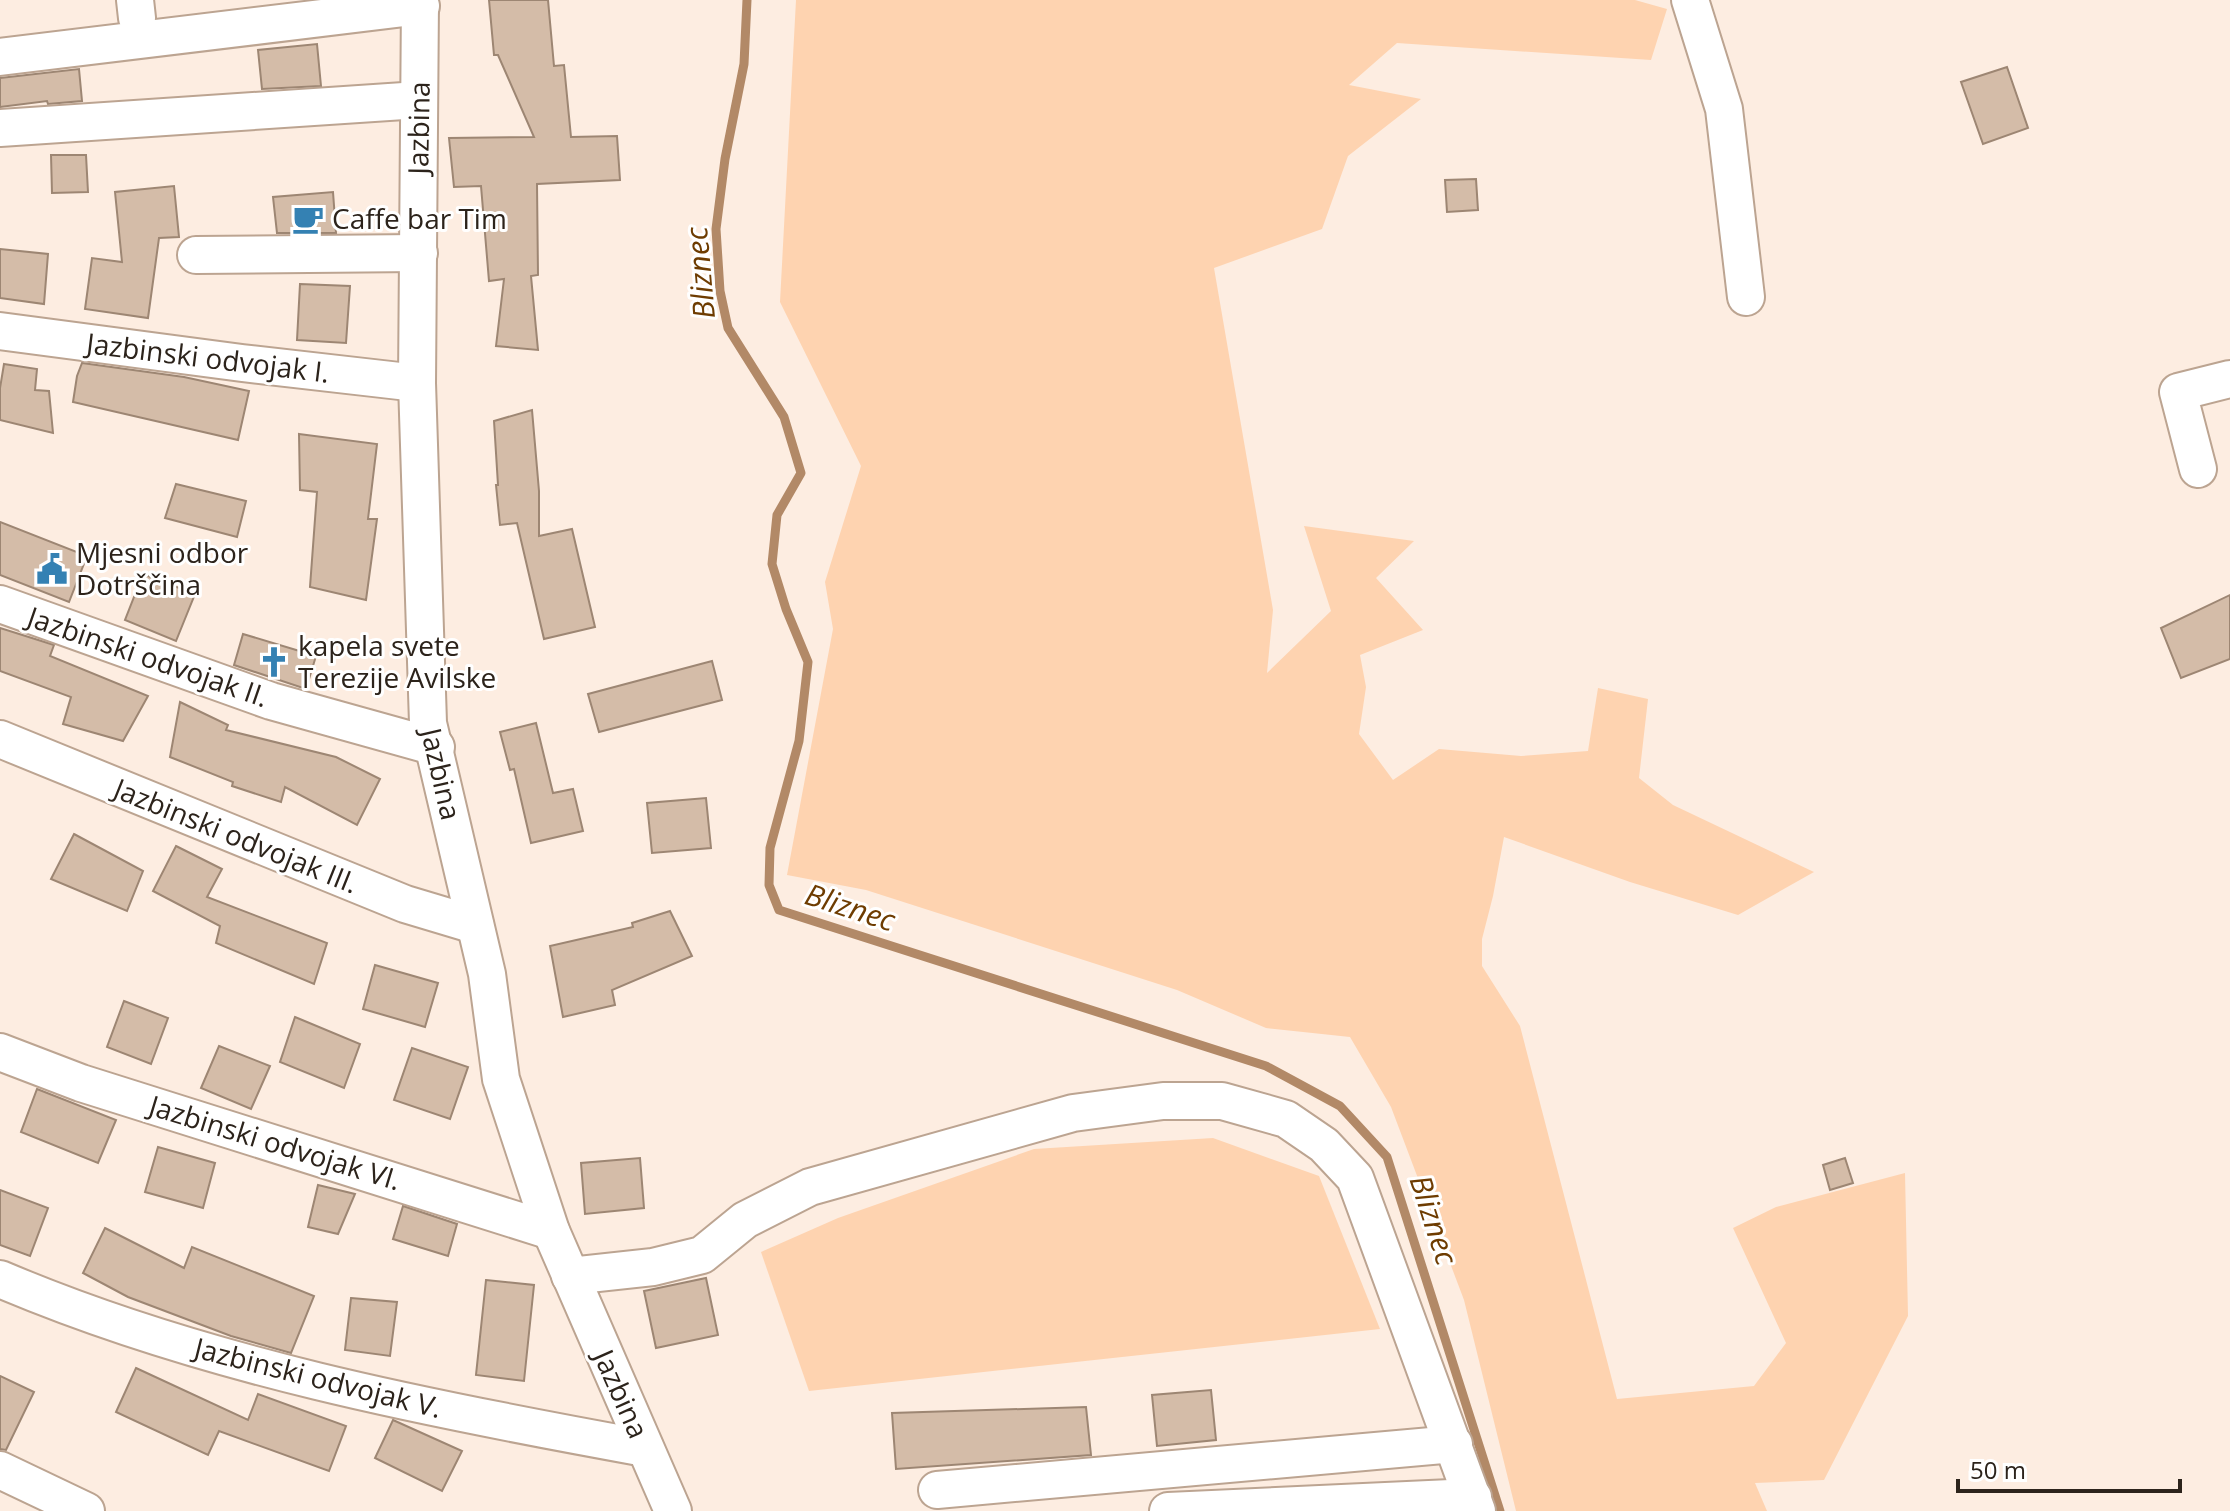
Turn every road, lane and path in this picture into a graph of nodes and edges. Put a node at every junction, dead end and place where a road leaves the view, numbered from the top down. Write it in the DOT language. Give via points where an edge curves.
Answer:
graph roads {
  1 [pos="1690,0"];
  2 [pos="420,3"];
  3 [pos="0,57"];
  4 [pos="419,100"];
  5 [pos="0,128"];
  6 [pos="419,253"];
  7 [pos="196,255"];
  8 [pos="1746,297"];
  9 [pos="0,331"];
  10 [pos="2230,379"];
  11 [pos="417,383"];
  12 [pos="2198,469"];
  13 [pos="0,604"];
  14 [pos="0,739"];
  15 [pos="436,747"];
  16 [pos="475,925"];
  17 [pos="0,1052"];
  18 [pos="551,1231"];
  19 [pos="570,1276"];
  20 [pos="0,1279"];
  21 [pos="1454,1444"];
  22 [pos="645,1448"];
  23 [pos="0,1470"];
  24 [pos="937,1490"];
  25 [pos="1475,1504"];
  26 [pos="86,1511"];
  27 [pos="673,1511"];
  28 [pos="1168,1511"];
  1 -- 8 [label="street" via="1724,109"];
  2 -- 3 [label="street"];
  2 -- 4 [label="street, Jazbina"];
  4 -- 5 [label="street"];
  4 -- 6 [label="street, Jazbina"];
  6 -- 7 [label="street"];
  6 -- 11 [label="street, Jazbina"];
  9 -- 11 [label="street, Jazbinski odvojak I."];
  10 -- 12 [label="street" via="2178,392"];
  11 -- 15 [label="street, Jazbina" via="428,723"];
  13 -- 15 [label="street, Jazbinski odvojak II." via="271,701"];
  14 -- 16 [label="street, Jazbinski odvojak III." via="405,904"];
  15 -- 16 [label="street, Jazbina"];
  16 -- 18 [label="street, Jazbina" via="501,1079"];
  17 -- 18 [label="street, Jazbinski odvojak VI." via="81,1083"];
  18 -- 19 [label="street, Jazbina"];
  19 -- 21 [label="street" via="653,1267 702,1255 745,1220 810,1187 1073,1113 1163,1101 1222,1101 1286,1119 1324,1145 1355,1178"];
  19 -- 22 [label="street, Jazbina"];
  20 -- 22 [label="street, Jazbinski odvojak V." via="69,1309 195,1349 498,1422"];
  21 -- 24 [label="street"];
  21 -- 25 [label="street"];
  22 -- 27 [label="street, Jazbina"];
  23 -- 26 [label="street"];
  25 -- 28 [label="street"];
}
